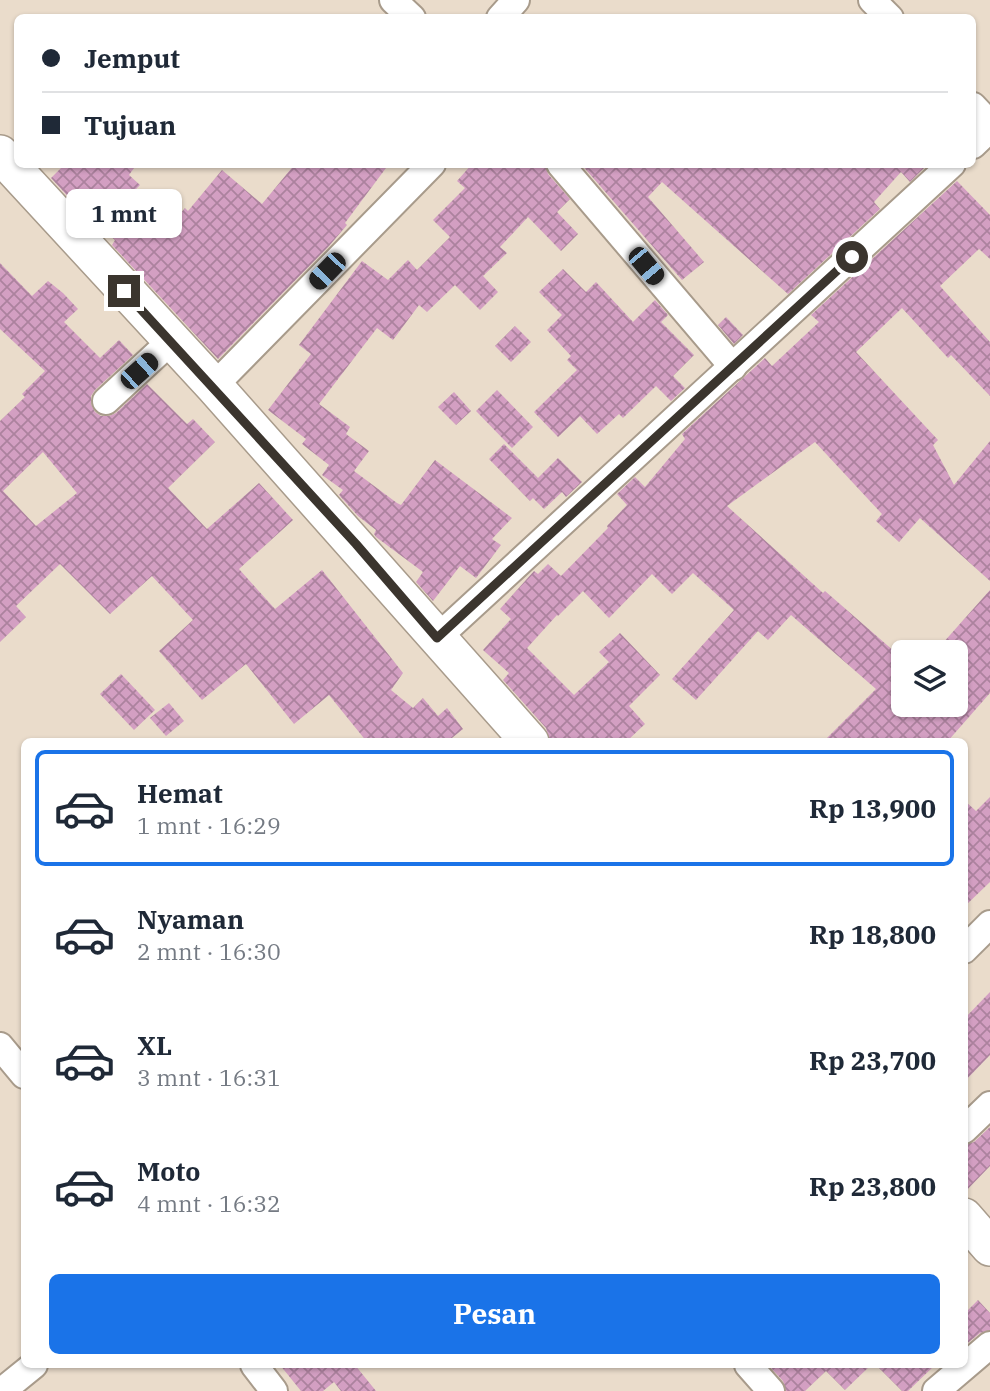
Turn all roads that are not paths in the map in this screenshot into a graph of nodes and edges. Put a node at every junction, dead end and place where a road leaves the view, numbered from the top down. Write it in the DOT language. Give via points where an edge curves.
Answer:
graph roads {
  1 [pos="393,0"];
  2 [pos="516,0"];
  3 [pos="872,0"];
  4 [pos="408,14"];
  5 [pos="504,14"];
  6 [pos="886,14"];
  7 [pos="976,110"];
  8 [pos="990,126"];
  9 [pos="976,142"];
  10 [pos="0,154"];
  11 [pos="421,168"];
  12 [pos="563,168"];
  13 [pos="948,168"];
  14 [pos="171,341"];
  15 [pos="733,367"];
  16 [pos="214,386"];
  17 [pos="106,401"];
  18 [pos="437,638"];
  19 [pos="526,738"];
  20 [pos="990,924"];
  21 [pos="968,946"];
  22 [pos="0,1046"];
  23 [pos="21,1071"];
  24 [pos="990,1105"];
  25 [pos="968,1125"];
  26 [pos="968,1222"];
  27 [pos="990,1247"];
  28 [pos="990,1345"];
  29 [pos="968,1364"];
  30 [pos="30,1368"];
  31 [pos="256,1368"];
  32 [pos="751,1368"];
  33 [pos="963,1368"];
  34 [pos="2,1391"];
  35 [pos="274,1391"];
  36 [pos="771,1391"];
  37 [pos="936,1391"];
  1 -- 4 [label="street"];
  2 -- 5 [label="street"];
  3 -- 6 [label="street"];
  7 -- 8 [label="street"];
  8 -- 9 [label="street"];
  10 -- 14 [label="main road"];
  11 -- 16 [label="street"];
  12 -- 15 [label="street"];
  13 -- 15 [label="street"];
  14 -- 16 [label="main road"];
  14 -- 17 [label="street"];
  15 -- 18 [label="street"];
  16 -- 18 [label="main road"];
  18 -- 19 [label="main road"];
  20 -- 21 [label="street"];
  22 -- 23 [label="street"];
  24 -- 25 [label="street"];
  26 -- 27 [label="main road"];
  28 -- 29 [label="street"];
  30 -- 34 [label="street"];
  31 -- 35 [label="street"];
  32 -- 36 [label="street"];
  33 -- 37 [label="street"];
}
